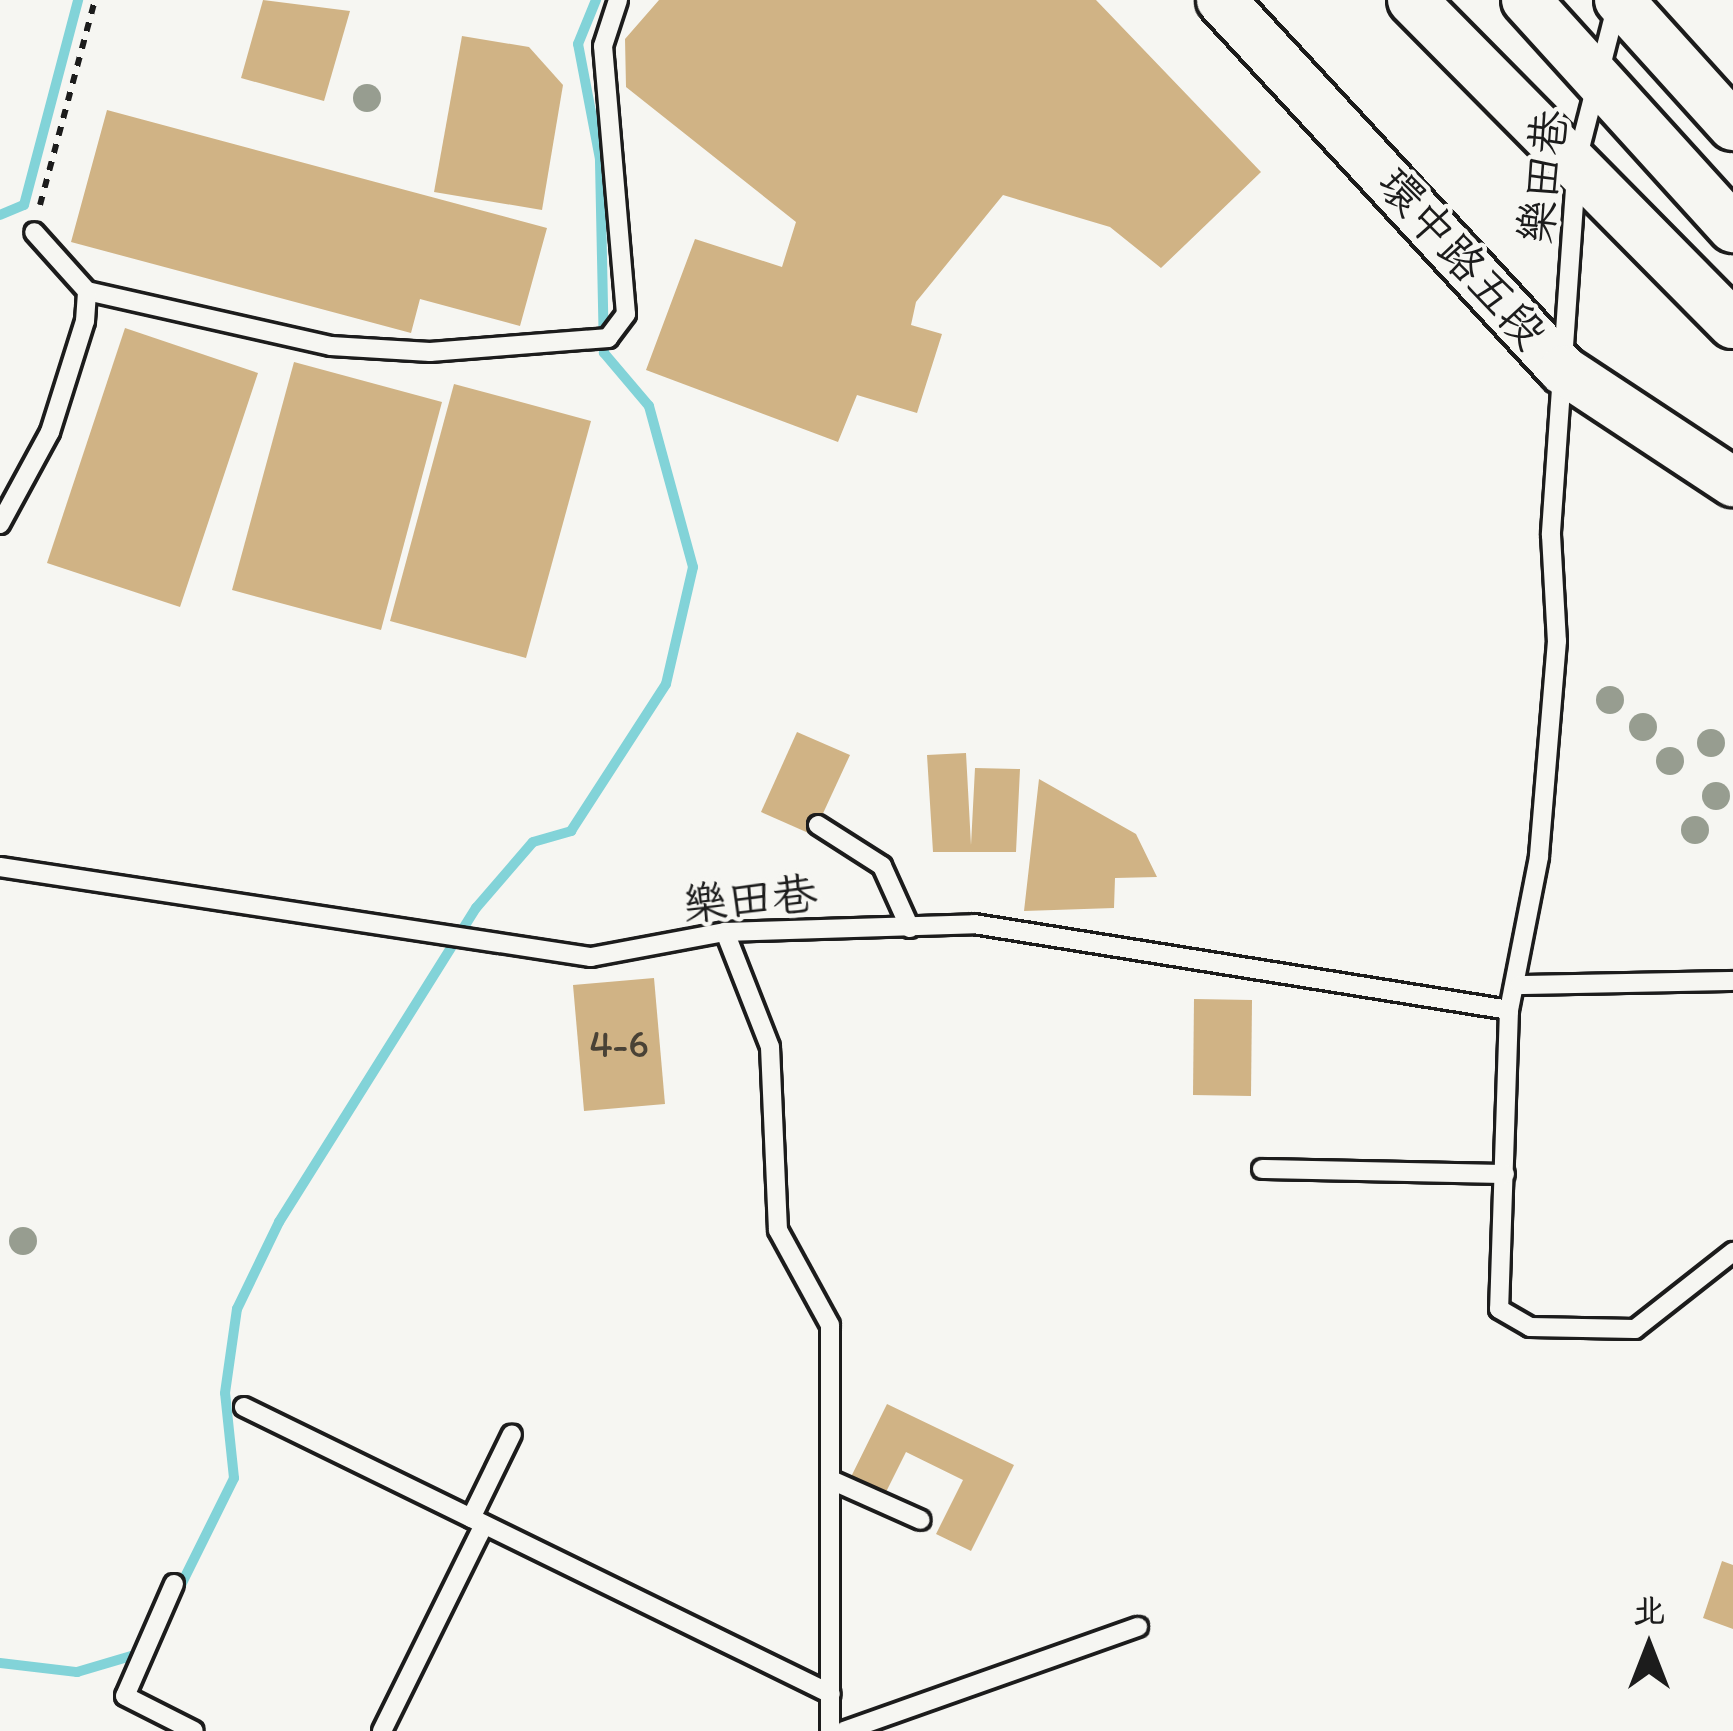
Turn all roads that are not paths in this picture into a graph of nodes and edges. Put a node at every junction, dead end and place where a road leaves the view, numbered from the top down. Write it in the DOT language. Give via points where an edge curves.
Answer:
graph roads {
  1 [pos="619,0"];
  2 [pos="1221,0"];
  3 [pos="1412,0"];
  4 [pos="1526,0"];
  5 [pos="1618,0"];
  6 [pos="1597,75"];
  7 [pos="1733,126"];
  8 [pos="1577,160"];
  9 [pos="1733,228"];
  10 [pos="34,232"];
  11 [pos="87,290"];
  12 [pos="1733,324"];
  13 [pos="1563,370"];
  14 [pos="1733,482"];
  15 [pos="0,524"];
  16 [pos="818,825"];
  17 [pos="0,867"];
  18 [pos="910,928"];
  19 [pos="725,932"];
  20 [pos="1733,980"];
  21 [pos="1520,985"];
  22 [pos="1509,1010"];
  23 [pos="1262,1169"];
  24 [pos="1504,1174"];
  25 [pos="1733,1252"];
  26 [pos="244,1407"];
  27 [pos="512,1434"];
  28 [pos="831,1480"];
  29 [pos="921,1520"];
  30 [pos="477,1521"];
  31 [pos="174,1584"];
  32 [pos="1138,1627"];
  33 [pos="831,1694"];
  34 [pos="194,1731"];
  35 [pos="382,1731"];
  36 [pos="830,1731"];
  37 [pos="844,1731"];
  1 -- 11 [label="lane" via="603,46 626,314 608,338 430,352 332,346"];
  2 -- 13 [label="street, 環中路五段"];
  3 -- 8 [label="street"];
  4 -- 6 [label="street"];
  5 -- 6 [label="lane, 樂田巷"];
  5 -- 7 [label="street"];
  6 -- 8 [label="lane, 樂田巷"];
  6 -- 9 [label="street"];
  8 -- 12 [label="street"];
  8 -- 13 [label="lane, 樂田巷"];
  10 -- 11 [label="lane"];
  11 -- 15 [label="lane" via="50,432"];
  13 -- 14 [label="street, 環中路五段"];
  13 -- 21 [label="lane, 樂田巷" via="1557,641"];
  16 -- 18 [label="lane" via="882,866"];
  17 -- 19 [label="lane, 樂田巷" via="591,957"];
  18 -- 19 [label="lane, 樂田巷"];
  18 -- 22 [label="lane, 樂田巷" via="974,924 1183,951"];
  19 -- 28 [label="lane" via="770,1047 778,1230 830,1325"];
  20 -- 21 [label="lane"];
  21 -- 22 [label="lane, 樂田巷"];
  22 -- 24 [label="lane, 樂田巷"];
  23 -- 24 [label="lane"];
  24 -- 25 [label="lane, 樂田巷" via="1506,1320 1635,1329"];
  26 -- 30 [label="lane"];
  27 -- 30 [label="lane"];
  28 -- 29 [label="lane"];
  28 -- 33 [label="lane"];
  30 -- 33 [label="lane"];
  30 -- 35 [label="lane"];
  31 -- 34 [label="lane" via="125,1696"];
  32 -- 37 [label="lane"];
  33 -- 36 [label="lane"];
}
